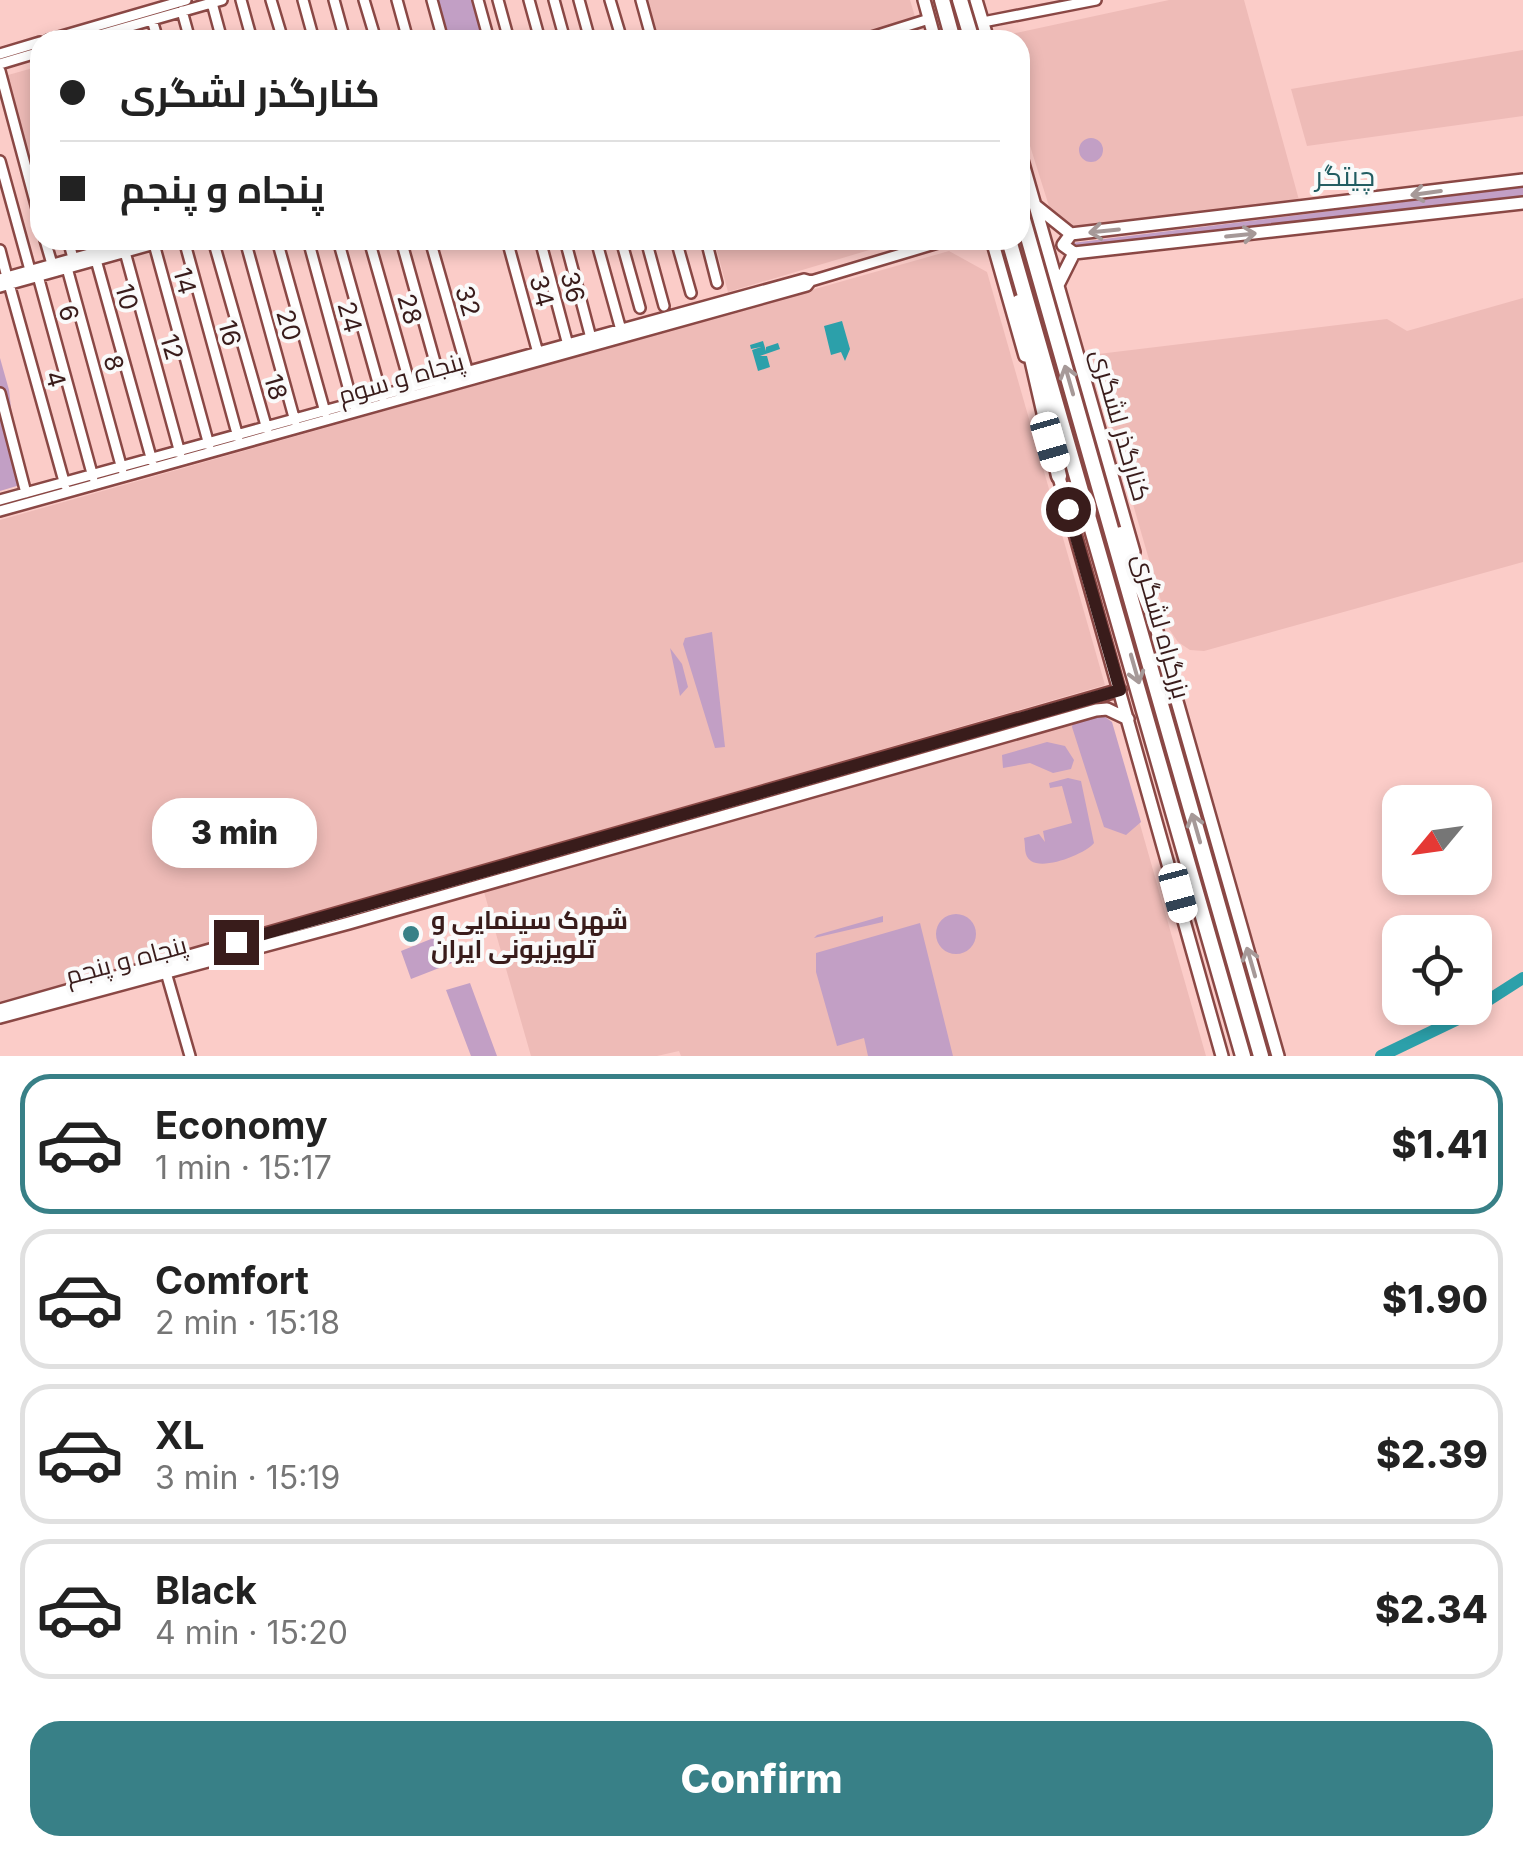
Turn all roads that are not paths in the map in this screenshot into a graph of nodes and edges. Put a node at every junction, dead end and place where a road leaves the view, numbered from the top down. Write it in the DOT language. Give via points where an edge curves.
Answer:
graph roads {
  1 [pos="186,0"];
  2 [pos="241,0"];
  3 [pos="272,0"];
  4 [pos="303,0"];
  5 [pos="334,0"];
  6 [pos="364,0"];
  7 [pos="397,0"];
  8 [pos="432,0"];
  9 [pos="478,0"];
  10 [pos="498,0"];
  11 [pos="529,0"];
  12 [pos="554,0"];
  13 [pos="580,0"];
  14 [pos="610,0"];
  15 [pos="640,0"];
  16 [pos="924,0"];
  17 [pos="942,0"];
  18 [pos="960,0"];
  19 [pos="976,0"];
  20 [pos="1096,0"];
  21 [pos="217,2"];
  22 [pos="182,12"];
  23 [pos="929,18"];
  24 [pos="152,20"];
  25 [pos="982,22"];
  26 [pos="125,28"];
  27 [pos="82,30"];
  28 [pos="119,30"];
  29 [pos="155,30"];
  30 [pos="187,30"];
  31 [pos="221,30"];
  32 [pos="249,30"];
  33 [pos="280,30"];
  34 [pos="311,30"];
  35 [pos="342,30"];
  36 [pos="373,30"];
  37 [pos="405,30"];
  38 [pos="440,30"];
  39 [pos="486,30"];
  40 [pos="506,30"];
  41 [pos="537,30"];
  42 [pos="562,30"];
  43 [pos="588,30"];
  44 [pos="619,30"];
  45 [pos="649,30"];
  46 [pos="892,30"];
  47 [pos="932,30"];
  48 [pos="950,30"];
  49 [pos="969,30"];
  50 [pos="985,30"];
  51 [pos="30,45"];
  52 [pos="0,54"];
  53 [pos="30,56"];
  54 [pos="0,67"];
  55 [pos="0,161"];
  56 [pos="1523,180"];
  57 [pos="30,182"];
  58 [pos="1523,203"];
  59 [pos="1030,209"];
  60 [pos="1030,215"];
  61 [pos="1030,219"];
  62 [pos="1070,234"];
  63 [pos="0,250"];
  64 [pos="48,250"];
  65 [pos="71,250"];
  66 [pos="106,250"];
  67 [pos="116,250"];
  68 [pos="127,250"];
  69 [pos="156,250"];
  70 [pos="187,250"];
  71 [pos="217,250"];
  72 [pos="248,250"];
  73 [pos="279,250"];
  74 [pos="311,250"];
  75 [pos="341,250"];
  76 [pos="372,250"];
  77 [pos="404,250"];
  78 [pos="433,250"];
  79 [pos="510,250"];
  80 [pos="543,250"];
  81 [pos="568,250"];
  82 [pos="599,250"];
  83 [pos="625,250"];
  84 [pos="649,250"];
  85 [pos="679,250"];
  86 [pos="709,250"];
  87 [pos="915,250"];
  88 [pos="995,250"];
  89 [pos="1011,250"];
  90 [pos="1012,250"];
  91 [pos="1074,254"];
  92 [pos="74,258"];
  93 [pos="96,260"];
  94 [pos="52,264"];
  95 [pos="67,268"];
  96 [pos="34,273"];
  97 [pos="811,281"];
  98 [pos="4,282"];
  99 [pos="717,283"];
  100 [pos="1058,286"];
  101 [pos="691,293"];
  102 [pos="664,306"];
  103 [pos="640,308"];
  104 [pos="621,330"];
  105 [pos="591,338"];
  106 [pos="568,345"];
  107 [pos="538,353"];
  108 [pos="468,373"];
  109 [pos="440,380"];
  110 [pos="411,388"];
  111 [pos="0,392"];
  112 [pos="382,396"];
  113 [pos="354,404"];
  114 [pos="325,412"];
  115 [pos="296,420"];
  116 [pos="267,428"];
  117 [pos="238,437"];
  118 [pos="209,445"];
  119 [pos="180,453"];
  120 [pos="152,461"];
  121 [pos="122,469"];
  122 [pos="1059,476"];
  123 [pos="93,477"];
  124 [pos="65,485"];
  125 [pos="1099,486"];
  126 [pos="26,494"];
  127 [pos="46,494"];
  128 [pos="0,500"];
  129 [pos="0,510"];
  130 [pos="1150,608"];
  131 [pos="1120,690"];
  132 [pos="1098,694"];
  133 [pos="1102,709"];
  134 [pos="1128,718"];
  135 [pos="769,797"];
  136 [pos="165,967"];
  137 [pos="0,1015"];
  138 [pos="190,1056"];
  139 [pos="1222,1056"];
  140 [pos="1242,1056"];
  141 [pos="1261,1056"];
  142 [pos="1278,1056"];
  1 -- 27 [label="street"];
  2 -- 32 [label="street"];
  3 -- 33 [label="street"];
  4 -- 34 [label="street"];
  5 -- 35 [label="street"];
  6 -- 36 [label="street"];
  7 -- 37 [label="street"];
  8 -- 38 [label="street"];
  9 -- 39 [label="street"];
  10 -- 40 [label="street"];
  11 -- 41 [label="street"];
  12 -- 42 [label="street"];
  13 -- 43 [label="street"];
  14 -- 44 [label="street"];
  15 -- 45 [label="street"];
  16 -- 23 [label="main road"];
  17 -- 48 [label="highway"];
  18 -- 49 [label="highway"];
  19 -- 25 [label="main road"];
  20 -- 25 [label="street"];
  21 -- 22 [label="street"];
  21 -- 31 [label="street"];
  22 -- 24 [label="street"];
  22 -- 30 [label="street"];
  23 -- 46 [label="street"];
  23 -- 47 [label="main road"];
  24 -- 26 [label="street"];
  24 -- 29 [label="street"];
  25 -- 50 [label="main road"];
  26 -- 28 [label="street"];
  51 -- 52 [label="street"];
  53 -- 54 [label="street"];
  54 -- 57 [label="street"];
  55 -- 96 [label="street, 6"];
  56 -- 62 [label="main road, one-way"];
  91 -- 58 [label="main road, one-way"];
  59 -- 62 [label="main road"];
  60 -- 100 [label="main road, کنارگذر لشگری"];
  125 -- 61 [label="highway, بزرگراه لشگری, one-way"];
  62 -- 91 [label="main road" via="1062,245"];
  63 -- 98 [label="street, 4"];
  64 -- 94 [label="street"];
  65 -- 92 [label="street"];
  66 -- 92 [label="street"];
  67 -- 93 [label="street"];
  68 -- 119 [label="street, 12"];
  69 -- 118 [label="street, 14"];
  70 -- 117 [label="street, 16"];
  71 -- 116 [label="street, 18"];
  72 -- 115 [label="street, 20"];
  73 -- 114 [label="street"];
  74 -- 113 [label="street, 24"];
  75 -- 112 [label="street"];
  76 -- 110 [label="street, 28"];
  77 -- 109 [label="street"];
  78 -- 108 [label="street, 32"];
  79 -- 107 [label="street, 34"];
  80 -- 106 [label="street, 36"];
  81 -- 105 [label="street"];
  82 -- 104 [label="street"];
  83 -- 103 [label="street"];
  84 -- 102 [label="street"];
  85 -- 101 [label="street"];
  86 -- 99 [label="street"];
  87 -- 97 [label="street, پنجاه و سوم"];
  88 -- 122 [label="main road"];
  89 -- 122 [label="highway"];
  90 -- 140 [label="highway, بزرگراه لشگری, one-way"];
  91 -- 100 [label="main road"];
  92 -- 94 [label="street"];
  93 -- 95 [label="street"];
  93 -- 120 [label="street, 10"];
  94 -- 96 [label="street"];
  95 -- 96 [label="street"];
  95 -- 121 [label="street, 8"];
  96 -- 98 [label="street"];
  96 -- 123 [label="street, 6"];
  97 -- 104 [label="street, پنجاه و سوم"];
  97 -- 127 [label="street, پنجاه و سوم"];
  98 -- 124 [label="street, 4"];
  100 -- 130 [label="main road, کنارگذر لشگری"];
  104 -- 105 [label="street, پنجاه و سوم"];
  105 -- 106 [label="street, پنجاه و سوم"];
  106 -- 107 [label="street, پنجاه و سوم"];
  107 -- 108 [label="street, پنجاه و سوم"];
  108 -- 109 [label="street, پنجاه و سوم"];
  109 -- 110 [label="street, پنجاه و سوم"];
  110 -- 112 [label="street, پنجاه و سوم"];
  111 -- 126 [label="street"];
  112 -- 113 [label="street, پنجاه و سوم"];
  113 -- 114 [label="street, پنجاه و سوم"];
  114 -- 115 [label="street, پنجاه و سوم"];
  115 -- 116 [label="street, پنجاه و سوم"];
  116 -- 117 [label="street, پنجاه و سوم"];
  117 -- 118 [label="street, پنجاه و سوم"];
  118 -- 119 [label="street, پنجاه و سوم"];
  119 -- 120 [label="street, پنجاه و سوم"];
  120 -- 121 [label="street, پنجاه و سوم"];
  121 -- 123 [label="street, پنجاه و سوم"];
  122 -- 131 [label="main road"];
  123 -- 124 [label="street, پنجاه و سوم"];
  124 -- 127 [label="street, پنجاه و سوم"];
  125 -- 130 [label="highway"];
  141 -- 125 [label="highway, بزرگراه لشگری, one-way"];
  126 -- 127 [label="street, پنجاه و سوم"];
  126 -- 128 [label="street, پنجاه و سوم"];
  127 -- 129 [label="street, پنجاه و سوم"];
  142 -- 130 [label="main road, کنارگذر لشگری, one-way"];
  131 -- 132 [label="main road, پنجاه و پنجم"];
  131 -- 134 [label="main road"];
  132 -- 133 [label="main road"];
  132 -- 135 [label="main road, پنجاه و پنجم"];
  133 -- 134 [label="main road"];
  133 -- 135 [label="main road, پنجاه و پنجم"];
  134 -- 139 [label="main road"];
  135 -- 136 [label="main road, پنجاه و پنجم"];
  136 -- 137 [label="main road, پنجاه و پنجم"];
  136 -- 138 [label="street"];
}
